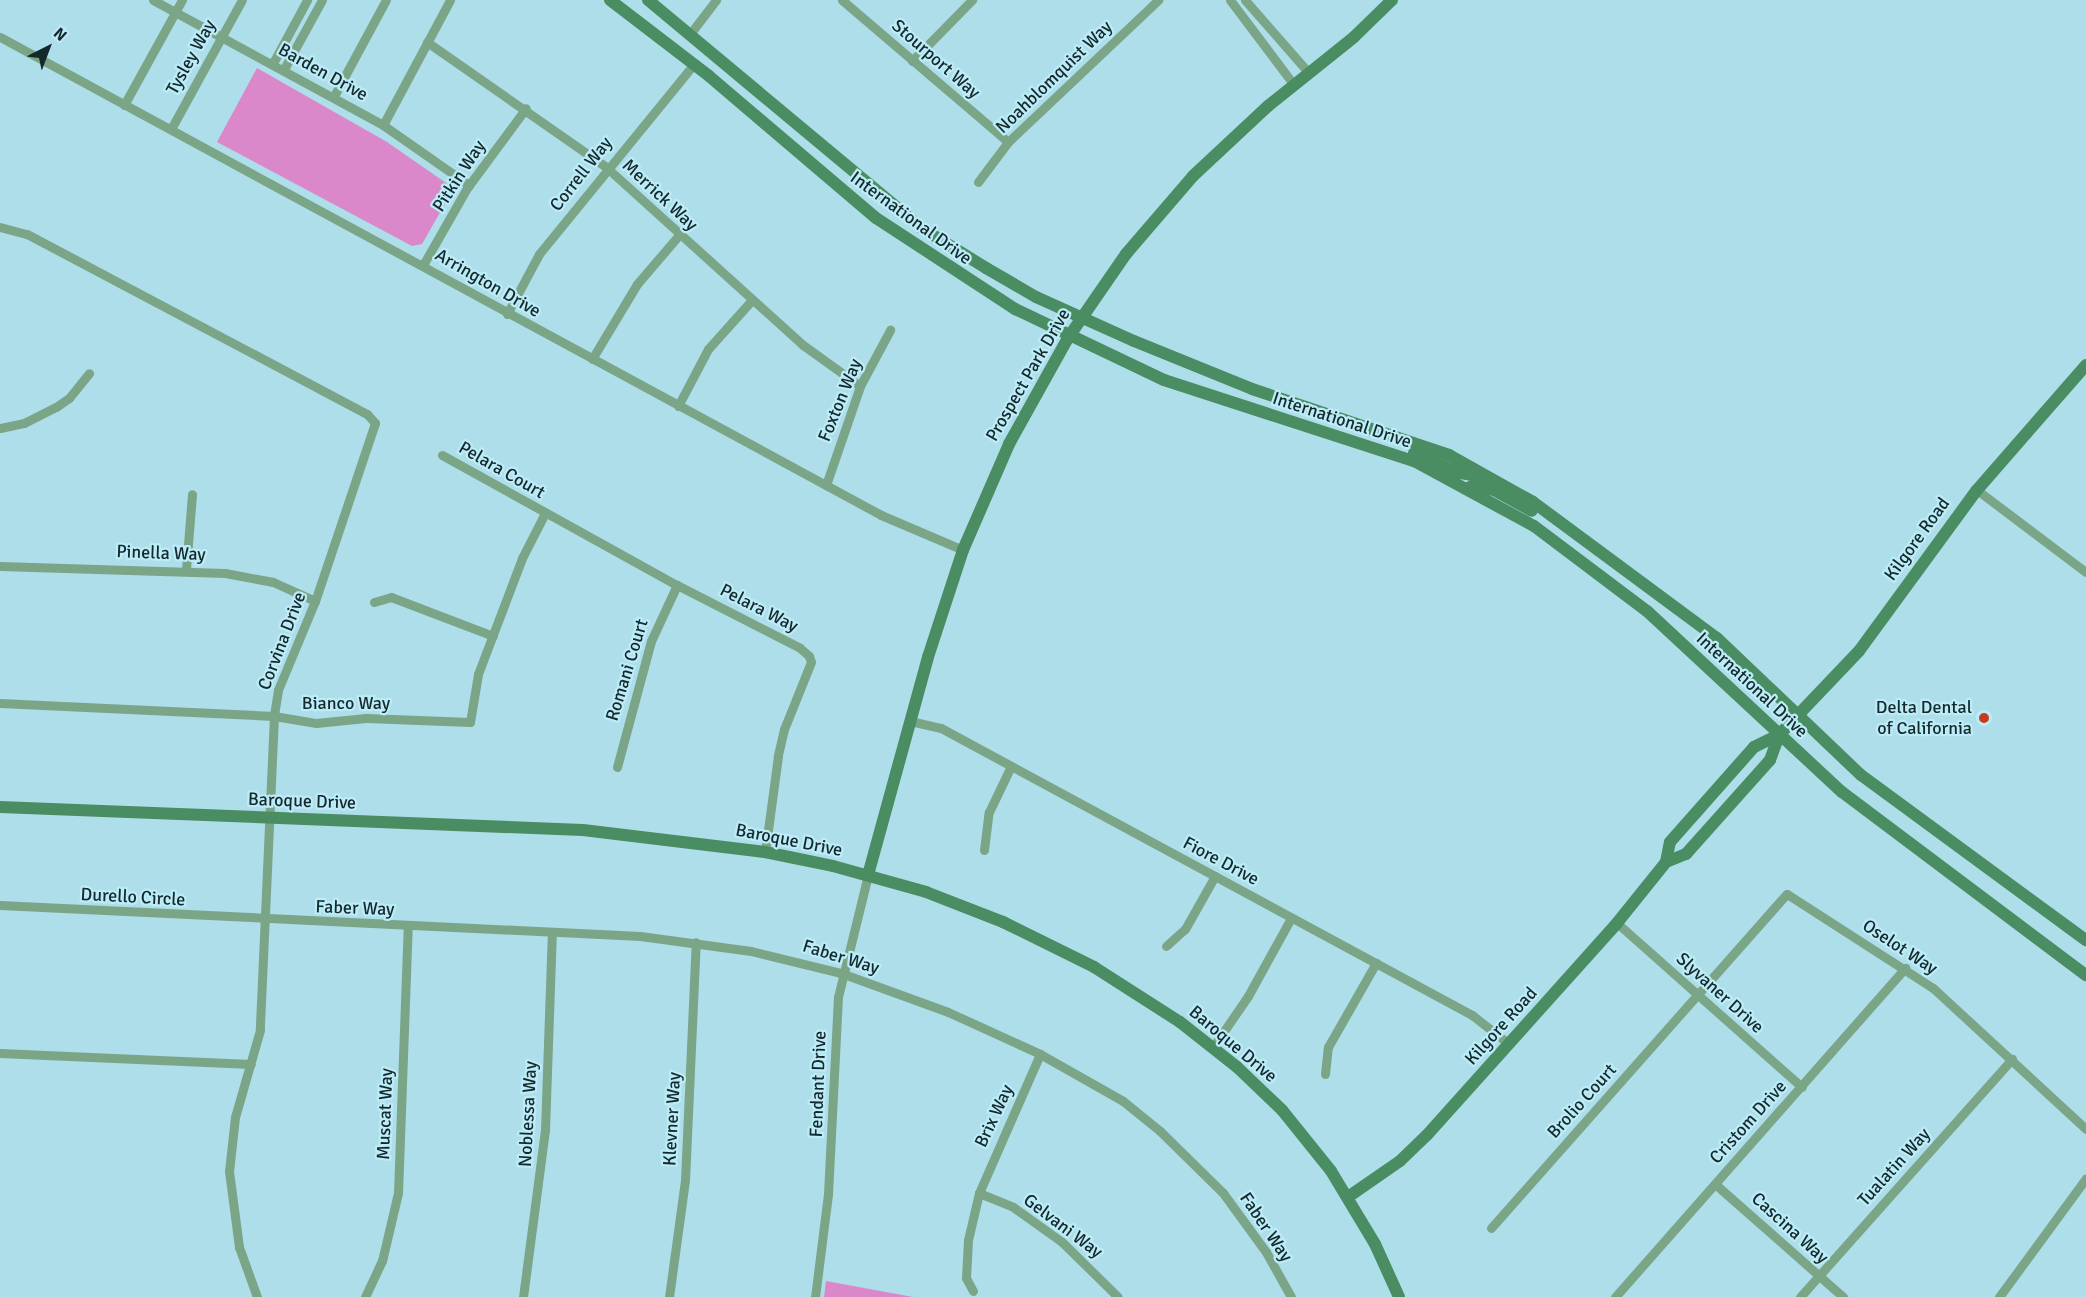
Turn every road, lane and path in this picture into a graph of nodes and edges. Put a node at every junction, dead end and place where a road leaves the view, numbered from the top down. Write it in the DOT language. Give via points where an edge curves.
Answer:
graph roads {
  1 [pos="153,0"];
  2 [pos="182,0"];
  3 [pos="242,0"];
  4 [pos="307,0"];
  5 [pos="322,0"];
  6 [pos="384,0"];
  7 [pos="450,0"];
  8 [pos="610,0"];
  9 [pos="648,0"];
  10 [pos="716,0"];
  11 [pos="842,0"];
  12 [pos="972,0"];
  13 [pos="1158,0"];
  14 [pos="1230,0"];
  15 [pos="1245,0"];
  16 [pos="1392,0"];
  17 [pos="175,12"];
  18 [pos="690,34"];
  19 [pos="0,37"];
  20 [pos="221,37"];
  21 [pos="427,42"];
  22 [pos="912,60"];
  23 [pos="273,63"];
  24 [pos="694,64"];
  25 [pos="284,69"];
  26 [pos="1309,73"];
  27 [pos="1294,85"];
  28 [pos="334,96"];
  29 [pos="124,105"];
  30 [pos="526,108"];
  31 [pos="383,125"];
  32 [pos="171,129"];
  33 [pos="1008,142"];
  34 [pos="606,167"];
  35 [pos="978,182"];
  36 [pos="470,185"];
  37 [pos="0,227"];
  38 [pos="679,235"];
  39 [pos="423,265"];
  40 [pos="752,300"];
  41 [pos="507,314"];
  42 [pos="1082,316"];
  43 [pos="890,330"];
  44 [pos="1068,338"];
  45 [pos="592,359"];
  46 [pos="2086,365"];
  47 [pos="89,373"];
  48 [pos="860,386"];
  49 [pos="678,406"];
  50 [pos="0,428"];
  51 [pos="1381,449"];
  52 [pos="442,455"];
  53 [pos="1489,477"];
  54 [pos="826,485"];
  55 [pos="1467,489"];
  56 [pos="1977,490"];
  57 [pos="192,494"];
  58 [pos="545,513"];
  59 [pos="1564,524"];
  60 [pos="963,550"];
  61 [pos="0,566"];
  62 [pos="186,569"];
  63 [pos="2086,572"];
  64 [pos="677,585"];
  65 [pos="315,601"];
  66 [pos="374,602"];
  67 [pos="493,636"];
  68 [pos="0,703"];
  69 [pos="1799,715"];
  70 [pos="274,716"];
  71 [pos="910,721"];
  72 [pos="1779,735"];
  73 [pos="1011,766"];
  74 [pos="616,767"];
  75 [pos="0,807"];
  76 [pos="268,817"];
  77 [pos="984,850"];
  78 [pos="765,852"];
  79 [pos="1666,862"];
  80 [pos="868,874"];
  81 [pos="1215,876"];
  82 [pos="0,905"];
  83 [pos="1292,918"];
  84 [pos="264,921"];
  85 [pos="1617,923"];
  86 [pos="408,926"];
  87 [pos="552,932"];
  88 [pos="2086,940"];
  89 [pos="696,942"];
  90 [pos="1166,946"];
  91 [pos="1376,963"];
  92 [pos="1905,968"];
  93 [pos="841,973"];
  94 [pos="2086,975"];
  95 [pos="1698,995"];
  96 [pos="1509,1044"];
  97 [pos="1213,1047"];
  98 [pos="0,1053"];
  99 [pos="1040,1054"];
  100 [pos="2012,1059"];
  101 [pos="251,1064"];
  102 [pos="1324,1074"];
  103 [pos="1802,1086"];
  104 [pos="2086,1130"];
  105 [pos="2086,1178"];
  106 [pos="1715,1184"];
  107 [pos="979,1193"];
  108 [pos="1348,1197"];
  109 [pos="1491,1228"];
  110 [pos="1819,1276"];
  111 [pos="973,1291"];
  112 [pos="257,1297"];
  113 [pos="365,1297"];
  114 [pos="523,1297"];
  115 [pos="669,1297"];
  116 [pos="815,1297"];
  117 [pos="1118,1297"];
  118 [pos="1291,1297"];
  119 [pos="1400,1297"];
  120 [pos="1615,1297"];
  121 [pos="1800,1297"];
  122 [pos="1843,1297"];
  123 [pos="1999,1297"];
  1 -- 17 [label="street, Barden Drive"];
  2 -- 17 [label="street"];
  3 -- 20 [label="street, Tysley Way"];
  4 -- 23 [label="street"];
  5 -- 25 [label="street"];
  6 -- 28 [label="street"];
  7 -- 21 [label="street"];
  8 -- 24 [label="street, International Drive"];
  9 -- 18 [label="street, International Drive"];
  10 -- 18 [label="street"];
  11 -- 22 [label="street, Stourport Way"];
  12 -- 22 [label="street"];
  13 -- 33 [label="street, Noahblomquist Way"];
  14 -- 27 [label="street"];
  15 -- 26 [label="street"];
  16 -- 26 [label="street, Prospect Park Drive"];
  17 -- 20 [label="street, Barden Drive"];
  17 -- 29 [label="street"];
  18 -- 42 [label="street, International Drive" via="920,227 1036,297"];
  19 -- 29 [label="street, Arrington Drive"];
  20 -- 23 [label="street, Barden Drive"];
  20 -- 32 [label="street, Tysley Way"];
  21 -- 30 [label="street, Merrick Way"];
  21 -- 31 [label="street"];
  22 -- 33 [label="street, Stourport Way"];
  23 -- 25 [label="street, Barden Drive"];
  24 -- 34 [label="street, Correll Way"];
  24 -- 44 [label="street, International Drive" via="828,179 910,243 961,278"];
  25 -- 28 [label="street, Barden Drive"];
  26 -- 27 [label="street, Prospect Park Drive"];
  27 -- 42 [label="street, Prospect Park Drive" via="1193,176 1126,254"];
  28 -- 31 [label="street, Barden Drive"];
  29 -- 32 [label="street, Arrington Drive"];
  30 -- 34 [label="street, Merrick Way"];
  30 -- 36 [label="street, Pitkin Way"];
  31 -- 36 [label="street, Barden Drive"];
  32 -- 39 [label="street, Arrington Drive"];
  33 -- 35 [label="street, Noahblomquist Way"];
  34 -- 38 [label="street, Merrick Way"];
  34 -- 41 [label="street, Correll Way" via="539,254"];
  36 -- 39 [label="street, Pitkin Way"];
  37 -- 65 [label="street, Corvina Drive" via="27,234 372,418 375,433"];
  38 -- 40 [label="street, Merrick Way"];
  38 -- 45 [label="street" via="637,284"];
  39 -- 41 [label="street, Arrington Drive"];
  40 -- 48 [label="street, Merrick Way"];
  40 -- 49 [label="street" via="708,348"];
  41 -- 45 [label="street, Arrington Drive"];
  42 -- 44 [label="street, Prospect Park Drive"];
  42 -- 53 [label="street, International Drive" via="1252,388 1449,455"];
  43 -- 48 [label="street, Foxton Way"];
  44 -- 51 [label="street, International Drive" via="1212,398"];
  44 -- 60 [label="street, Prospect Park Drive" via="1006,449"];
  45 -- 49 [label="street, Arrington Drive"];
  46 -- 56 [label="street, Kilgore Road"];
  47 -- 50 [label="street" via="69,398 56,407 24,423"];
  48 -- 54 [label="street, Foxton Way"];
  49 -- 54 [label="street, Arrington Drive"];
  51 -- 53 [label="street" via="1405,449 1460,473"];
  51 -- 55 [label="street, International Drive"];
  52 -- 58 [label="street, Pelara Court"];
  53 -- 59 [label="street, International Drive"];
  54 -- 60 [label="street, Arrington Drive" via="881,515"];
  55 -- 59 [label="street" via="1472,486 1494,490"];
  55 -- 72 [label="street, International Drive" via="1534,526 1611,580"];
  56 -- 63 [label="street"];
  56 -- 69 [label="street, Kilgore Road" via="1859,651"];
  57 -- 62 [label="street"];
  58 -- 64 [label="street, Pelara Way"];
  58 -- 67 [label="street, Bianco Way" via="522,558"];
  59 -- 69 [label="street, International Drive" via="1716,638"];
  60 -- 71 [label="street, Prospect Park Drive"];
  61 -- 62 [label="street, Pinella Way"];
  62 -- 65 [label="street, Pinella Way" via="248,576"];
  64 -- 74 [label="street, Romani Court" via="651,641"];
  64 -- 78 [label="street, Pelara Way" via="800,648 811,662 784,729"];
  65 -- 70 [label="street, Corvina Drive" via="278,690"];
  66 -- 67 [label="street" via="391,597"];
  67 -- 70 [label="street, Bianco Way" via="474,689 470,722 366,718 316,723"];
  68 -- 70 [label="street, Bianco Way"];
  69 -- 72 [label="street, Kilgore Road"];
  69 -- 88 [label="street, International Drive" via="1861,775"];
  70 -- 76 [label="street, Corvina Drive"];
  71 -- 73 [label="street, Fiore Drive" via="940,728"];
  71 -- 80 [label="street, Prospect Park Drive"];
  72 -- 79 [label="street, Kilgore Road" via="1770,760 1686,854"];
  72 -- 79 [label="street, Kilgore Road" via="1754,747 1670,842"];
  72 -- 94 [label="street, International Drive" via="1851,799"];
  73 -- 77 [label="street" via="989,812"];
  73 -- 81 [label="street, Fiore Drive"];
  75 -- 76 [label="street, Baroque Drive"];
  76 -- 78 [label="street, Baroque Drive" via="573,829"];
  76 -- 84 [label="street, Corvina Drive"];
  78 -- 80 [label="street, Baroque Drive"];
  79 -- 85 [label="street, Kilgore Road"];
  80 -- 93 [label="street, Fendant Drive"];
  80 -- 97 [label="street, Baroque Drive" via="955,903 1040,939 1129,988"];
  81 -- 83 [label="street, Fiore Drive"];
  81 -- 90 [label="street" via="1185,929"];
  82 -- 84 [label="street, Durello Circle"];
  83 -- 91 [label="street, Fiore Drive"];
  83 -- 97 [label="street" via="1248,996"];
  84 -- 86 [label="street, Faber Way"];
  84 -- 101 [label="street, Corvina Drive" via="260,1030"];
  85 -- 95 [label="street, Slyvaner Drive"];
  85 -- 96 [label="street, Kilgore Road"];
  86 -- 87 [label="street, Faber Way"];
  86 -- 113 [label="street, Muscat Way" via="398,1193 382,1261"];
  87 -- 89 [label="street, Faber Way"];
  87 -- 114 [label="street, Noblessa Way" via="544,1130"];
  89 -- 93 [label="street, Faber Way"];
  89 -- 115 [label="street, Klevner Way" via="685,1180"];
  91 -- 96 [label="street, Fiore Drive" via="1472,1015"];
  91 -- 102 [label="street" via="1328,1047"];
  92 -- 95 [label="street, Oselot Way" via="1787,894"];
  92 -- 100 [label="street, Oselot Way" via="1968,1017"];
  92 -- 103 [label="street, Cristom Drive"];
  93 -- 99 [label="street, Faber Way" via="948,1012"];
  93 -- 116 [label="street, Fendant Drive" via="828,1194"];
  95 -- 103 [label="street, Slyvaner Drive"];
  95 -- 109 [label="street, Brolio Court"];
  96 -- 108 [label="street, Kilgore Road" via="1400,1161"];
  97 -- 108 [label="street, Baroque Drive" via="1282,1110"];
  98 -- 101 [label="street"];
  99 -- 107 [label="street, Brix Way"];
  99 -- 118 [label="street, Faber Way" via="1123,1101 1193,1161 1241,1216"];
  100 -- 104 [label="street, Oselot Way"];
  100 -- 110 [label="street, Tualatin Way"];
  101 -- 112 [label="street, Corvina Drive" via="235,1117 230,1182 239,1247"];
  103 -- 106 [label="street, Cristom Drive"];
  105 -- 123 [label="street"];
  106 -- 110 [label="street, Cascina Way"];
  106 -- 120 [label="street, Cristom Drive"];
  107 -- 111 [label="street, Brix Way" via="968,1240 966,1278"];
  107 -- 117 [label="street, Gelvani Way" via="1013,1208 1062,1242"];
  108 -- 119 [label="street, Baroque Drive"];
  110 -- 121 [label="street, Tualatin Way"];
  110 -- 122 [label="street, Cascina Way"];
}
